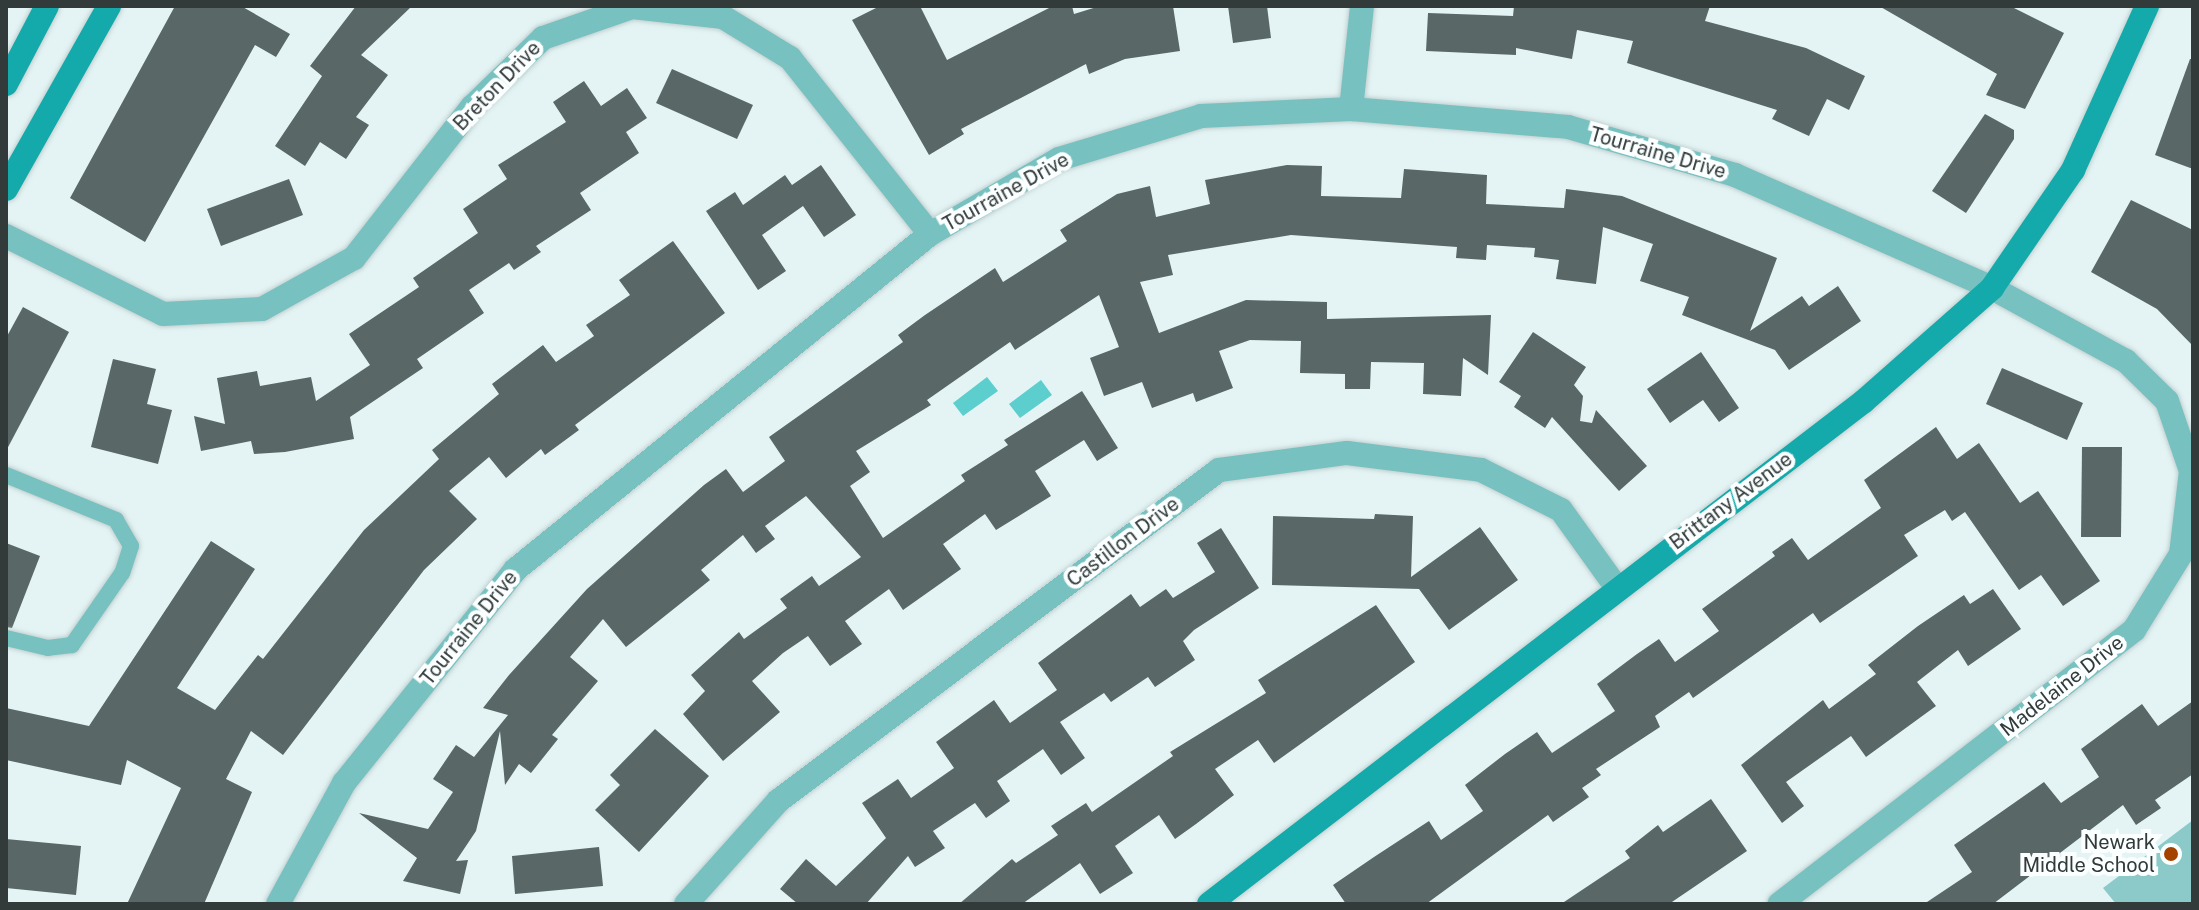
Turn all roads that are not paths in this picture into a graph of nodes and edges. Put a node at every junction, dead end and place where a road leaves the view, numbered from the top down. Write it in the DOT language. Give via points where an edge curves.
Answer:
graph roads {
  1 [pos="47,6"];
  2 [pos="109,6"];
  3 [pos="632,6"];
  4 [pos="1362,6"];
  5 [pos="2147,6"];
  6 [pos="6,84"];
  7 [pos="1351,109"];
  8 [pos="6,189"];
  9 [pos="930,234"];
  10 [pos="6,236"];
  11 [pos="1992,288"];
  12 [pos="2192,471"];
  13 [pos="6,475"];
  14 [pos="1617,588"];
  15 [pos="6,638"];
  16 [pos="278,904"];
  17 [pos="686,904"];
  18 [pos="1209,904"];
  19 [pos="1779,904"];
  1 -- 6 [label="street"];
  2 -- 8 [label="street"];
  3 -- 9 [label="street, Breton Drive" via="723,17 790,58"];
  3 -- 10 [label="street, Breton Drive" via="543,38 472,107 354,258 262,309 163,314"];
  4 -- 7 [label="street"];
  5 -- 11 [label="street, Brittany Avenue" via="2073,170"];
  7 -- 9 [label="street, Tourraine Drive" via="1201,116 1059,159"];
  7 -- 11 [label="street, Tourraine Drive" via="1568,127 1735,175"];
  9 -- 16 [label="street, Tourraine Drive" via="515,570 344,783"];
  11 -- 12 [label="street, Madelaine Drive" via="2126,361 2167,401"];
  11 -- 14 [label="street, Brittany Avenue" via="1864,401"];
  12 -- 19 [label="street, Madelaine Drive" via="2181,554 2134,630"];
  13 -- 15 [label="lane" via="116,520 131,546 122,573 72,645 48,648"];
  14 -- 17 [label="street, Castillon Drive" via="1561,510 1481,470 1347,453 1219,470 778,801"];
  14 -- 18 [label="street, Brittany Avenue"];
}
